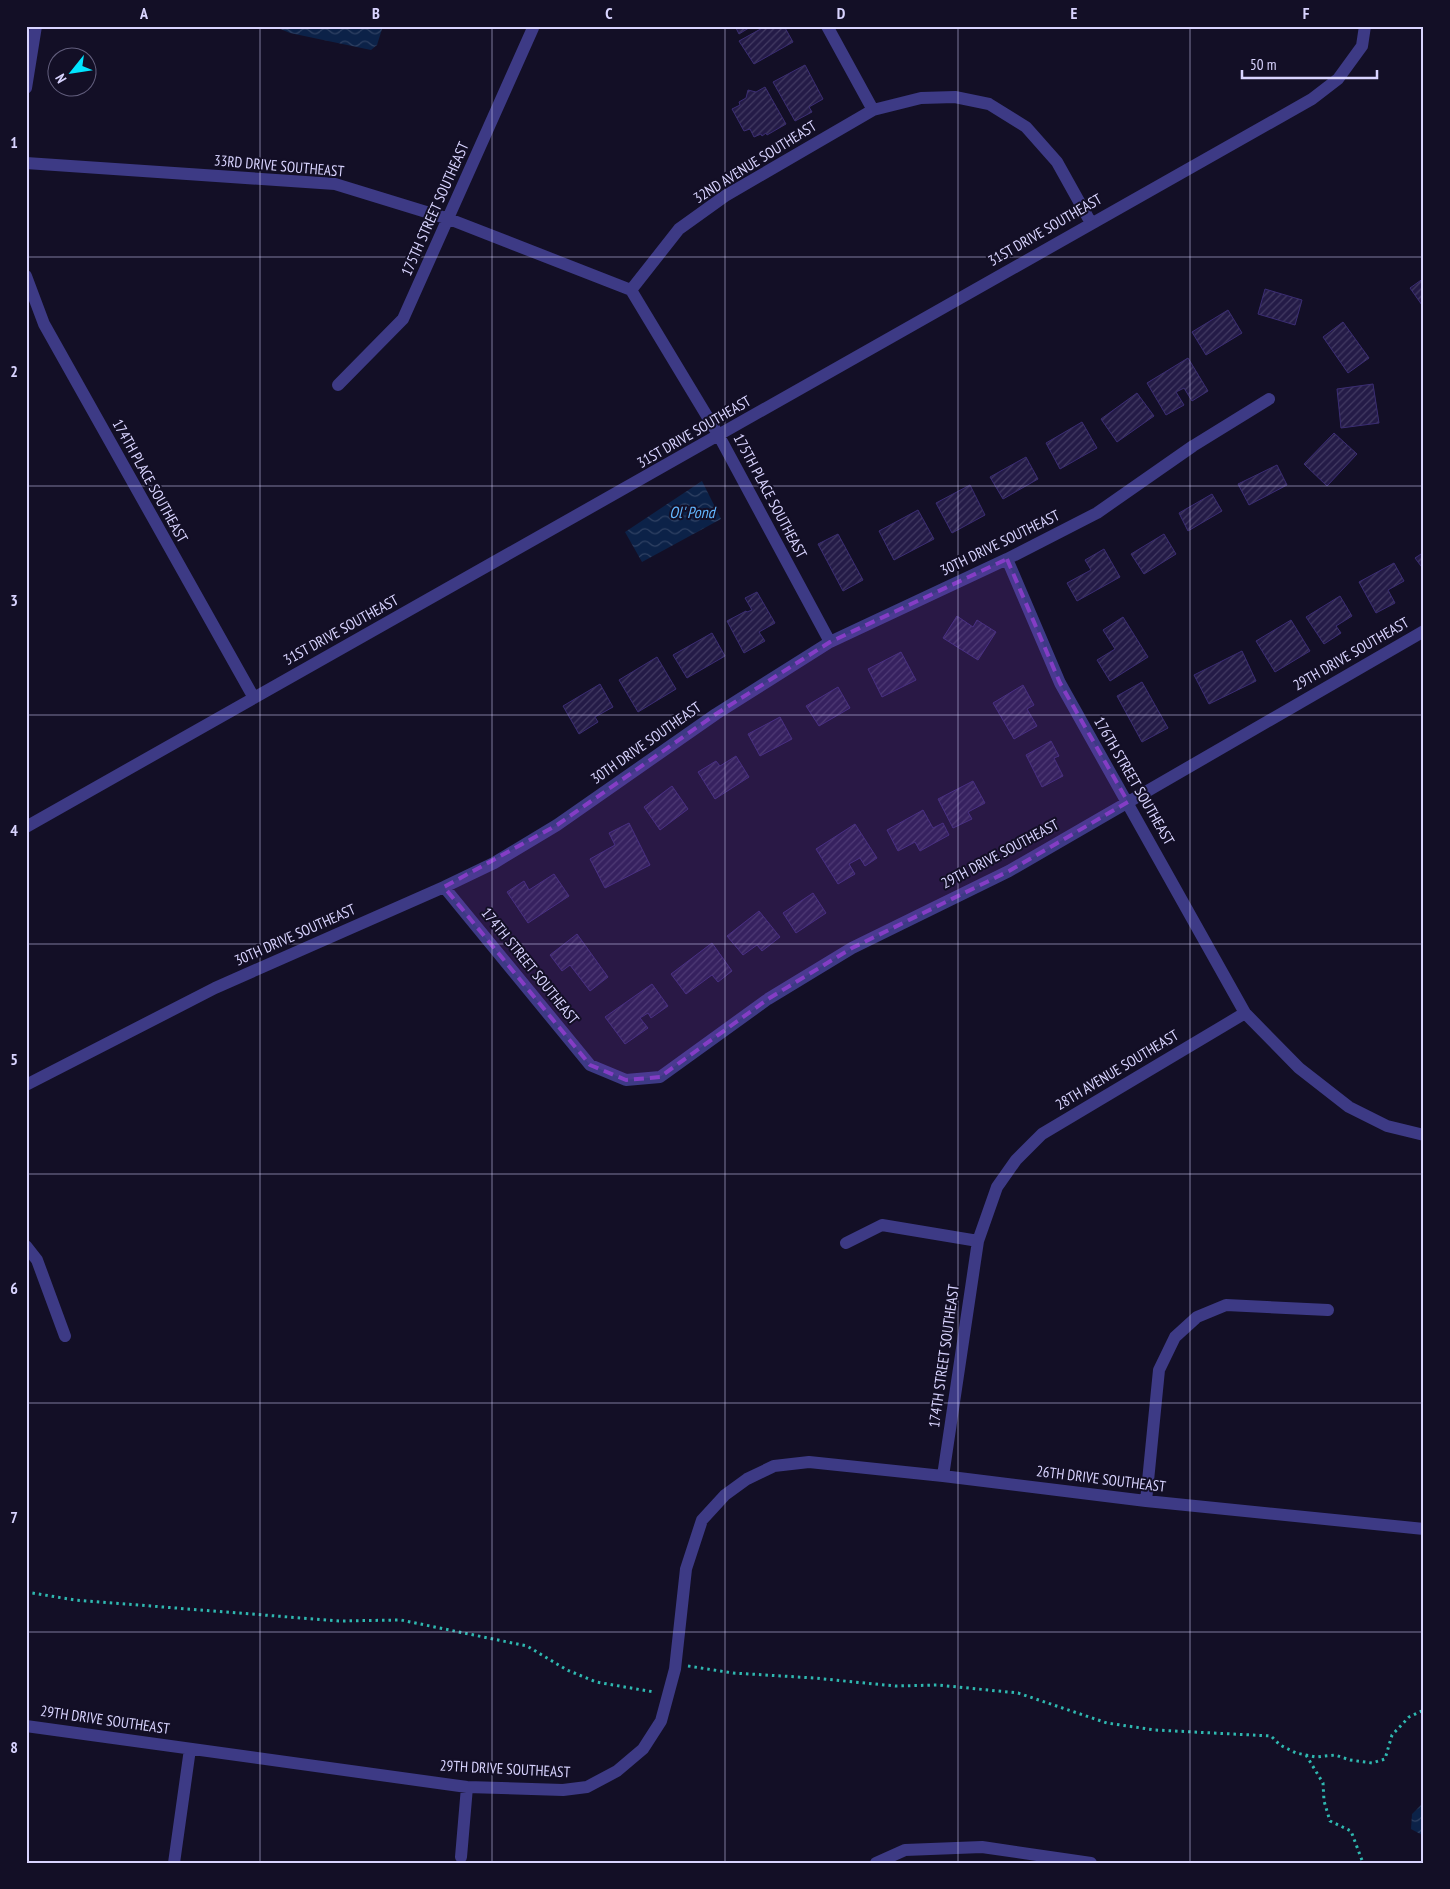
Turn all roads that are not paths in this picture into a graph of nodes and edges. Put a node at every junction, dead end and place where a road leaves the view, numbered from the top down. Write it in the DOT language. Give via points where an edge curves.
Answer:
graph roads {
  1 [pos="36,26"];
  2 [pos="827,26"];
  3 [pos="1365,26"];
  4 [pos="533,28"];
  5 [pos="26,88"];
  6 [pos="873,110"];
  7 [pos="26,163"];
  8 [pos="449,219"];
  9 [pos="1091,223"];
  10 [pos="26,276"];
  11 [pos="632,290"];
  12 [pos="338,384"];
  13 [pos="1269,399"];
  14 [pos="719,436"];
  15 [pos="1007,560"];
  16 [pos="1424,631"];
  17 [pos="830,642"];
  18 [pos="254,698"];
  19 [pos="1128,802"];
  20 [pos="26,827"];
  21 [pos="444,887"];
  22 [pos="1245,1013"];
  23 [pos="590,1065"];
  24 [pos="26,1085"];
  25 [pos="1424,1135"];
  26 [pos="978,1241"];
  27 [pos="846,1243"];
  28 [pos="26,1246"];
  29 [pos="1328,1310"];
  30 [pos="65,1336"];
  31 [pos="774,1466"];
  32 [pos="943,1476"];
  33 [pos="1146,1501"];
  34 [pos="1424,1529"];
  35 [pos="26,1726"];
  36 [pos="190,1749"];
  37 [pos="467,1787"];
  38 [pos="461,1857"];
  39 [pos="1067,1862"];
  40 [pos="174,1863"];
  41 [pos="876,1863"];
  42 [pos="1091,1863"];
  1 -- 5 [label="street"];
  2 -- 6 [label="street"];
  3 -- 9 [label="street, 31ST DRIVE SOUTHEAST" via="1362,46 1338,79 1312,99"];
  4 -- 8 [label="street, 175TH STREET SOUTHEAST"];
  6 -- 9 [label="street, 32ND AVENUE SOUTHEAST" via="922,98 955,97 989,104 1026,127 1057,162"];
  6 -- 11 [label="street, 32ND AVENUE SOUTHEAST" via="725,196 679,229"];
  7 -- 8 [label="street, 33RD DRIVE SOUTHEAST" via="335,184"];
  8 -- 11 [label="street, 33RD DRIVE SOUTHEAST"];
  8 -- 12 [label="street, 175TH STREET SOUTHEAST" via="403,319"];
  9 -- 14 [label="street, 31ST DRIVE SOUTHEAST"];
  10 -- 18 [label="street, 174TH PLACE SOUTHEAST" via="44,324"];
  11 -- 14 [label="street, 175TH PLACE SOUTHEAST"];
  13 -- 15 [label="street, 30TH DRIVE SOUTHEAST" via="1097,512"];
  14 -- 17 [label="street, 175TH PLACE SOUTHEAST"];
  14 -- 18 [label="street, 31ST DRIVE SOUTHEAST"];
  15 -- 17 [label="street, 30TH DRIVE SOUTHEAST"];
  15 -- 19 [label="street, 176TH STREET SOUTHEAST" via="1060,683"];
  16 -- 19 [label="street, 29TH DRIVE SOUTHEAST"];
  17 -- 21 [label="street, 30TH DRIVE SOUTHEAST" via="716,714 557,825 494,863"];
  18 -- 20 [label="street, 31ST DRIVE SOUTHEAST"];
  19 -- 22 [label="street, 176TH STREET SOUTHEAST"];
  19 -- 23 [label="street, 29TH DRIVE SOUTHEAST" via="1009,871 852,948 768,999 660,1077 626,1080"];
  21 -- 23 [label="street, 174TH STREET SOUTHEAST"];
  21 -- 24 [label="street, 30TH DRIVE SOUTHEAST" via="216,988"];
  22 -- 25 [label="street" via="1298,1068 1349,1107 1387,1126"];
  22 -- 26 [label="street, 28TH AVENUE SOUTHEAST" via="1042,1134 1016,1160 997,1186"];
  26 -- 27 [label="street" via="882,1225"];
  26 -- 32 [label="street, 174TH STREET SOUTHEAST"];
  28 -- 30 [label="street" via="37,1260"];
  29 -- 33 [label="street" via="1226,1304 1197,1317 1175,1337 1159,1370"];
  31 -- 32 [label="street, 26TH DRIVE SOUTHEAST" via="809,1462"];
  31 -- 37 [label="street, 29TH DRIVE SOUTHEAST" via="747,1479 725,1495 702,1520 686,1569 675,1664 668,1694 660,1721 643,1749 617,1771 587,1787 563,1790"];
  32 -- 33 [label="street, 26TH DRIVE SOUTHEAST"];
  33 -- 34 [label="street, 26TH DRIVE SOUTHEAST"];
  35 -- 36 [label="street, 29TH DRIVE SOUTHEAST"];
  36 -- 37 [label="street, 29TH DRIVE SOUTHEAST"];
  36 -- 40 [label="street"];
  37 -- 38 [label="street"];
  39 -- 41 [label="street" via="982,1847 905,1850"];
  39 -- 42 [label="street"];
}
